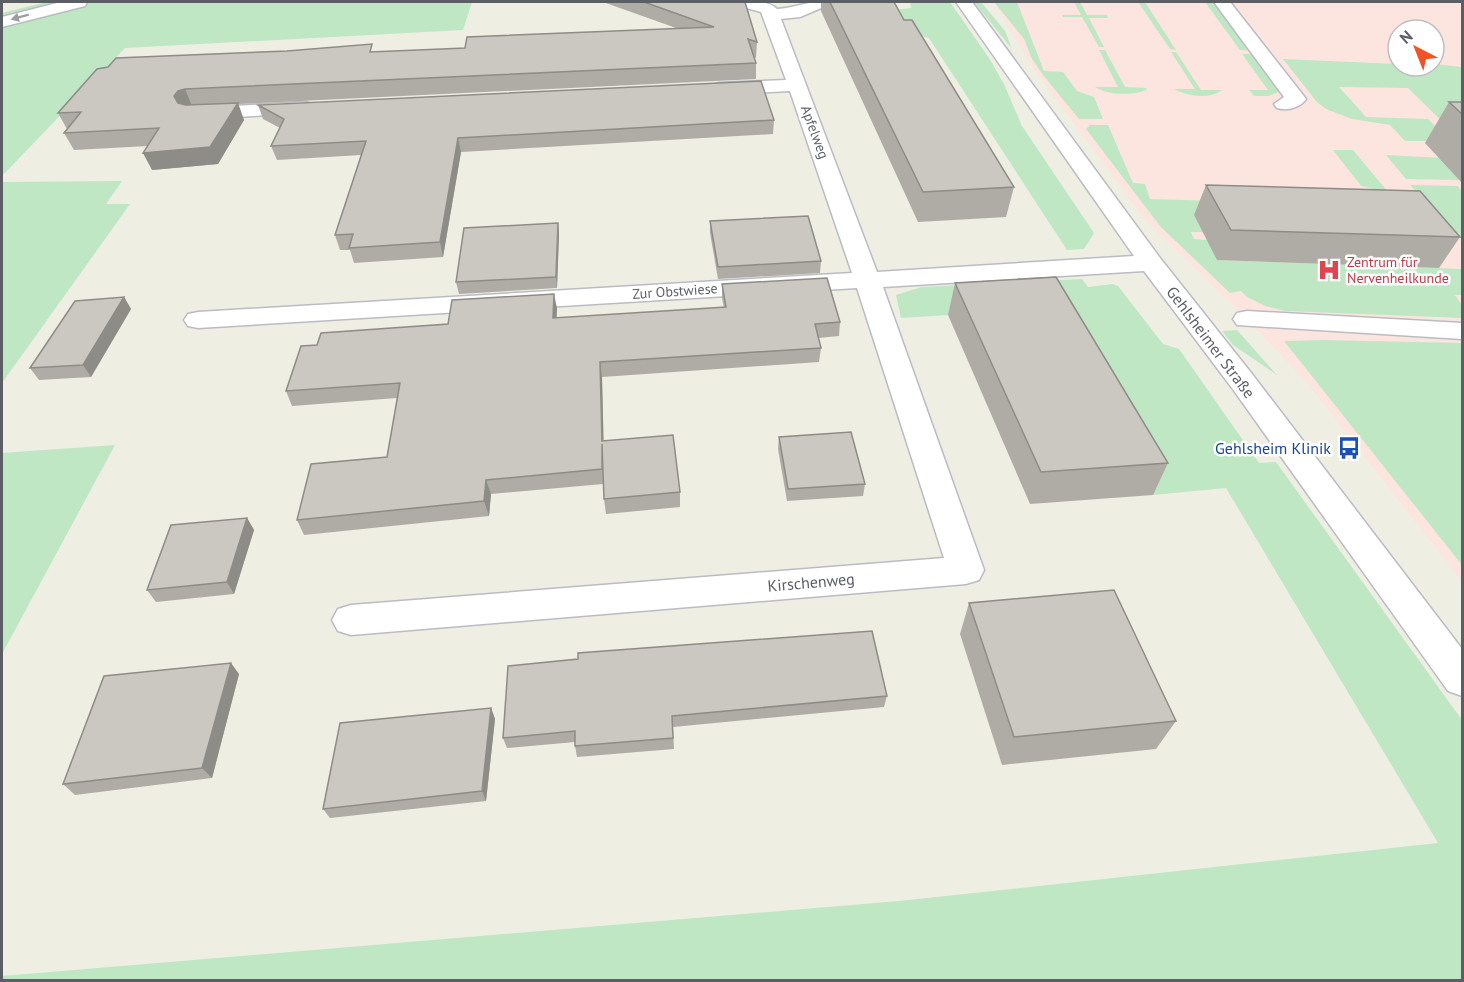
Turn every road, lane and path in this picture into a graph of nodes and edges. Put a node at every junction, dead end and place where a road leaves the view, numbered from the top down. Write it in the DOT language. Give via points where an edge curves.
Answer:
graph roads {
  1 [pos="79,2"];
  2 [pos="745,2"];
  3 [pos="820,2"];
  4 [pos="964,2"];
  5 [pos="1222,2"];
  6 [pos="770,15"];
  7 [pos="2,22"];
  8 [pos="798,85"];
  9 [pos="704,89"];
  10 [pos="1284,104"];
  11 [pos="324,108"];
  12 [pos="193,114"];
  13 [pos="1151,263"];
  14 [pos="867,279"];
  15 [pos="1247,319"];
  16 [pos="198,320"];
  17 [pos="1462,331"];
  18 [pos="351,620"];
  19 [pos="1462,679"];
  1 -- 7 [label="street, one-way"];
  2 -- 6 [label="street" via="768,9"];
  3 -- 6 [label="street" via="794,13"];
  4 -- 13 [label="street, Gehlsheimer Straße"];
  5 -- 10 [label="street" via="1296,99"];
  6 -- 8 [label="street, Apfelweg"];
  8 -- 9 [label="street"];
  8 -- 14 [label="street, Apfelweg"];
  11 -- 12 [label="street"];
  13 -- 14 [label="street, Zur Obstwiese"];
  13 -- 19 [label="street, Gehlsheimer Straße"];
  14 -- 16 [label="street, Zur Obstwiese"];
  14 -- 18 [label="street, Kirschenweg" via="966,570"];
  15 -- 17 [label="street"];
}
